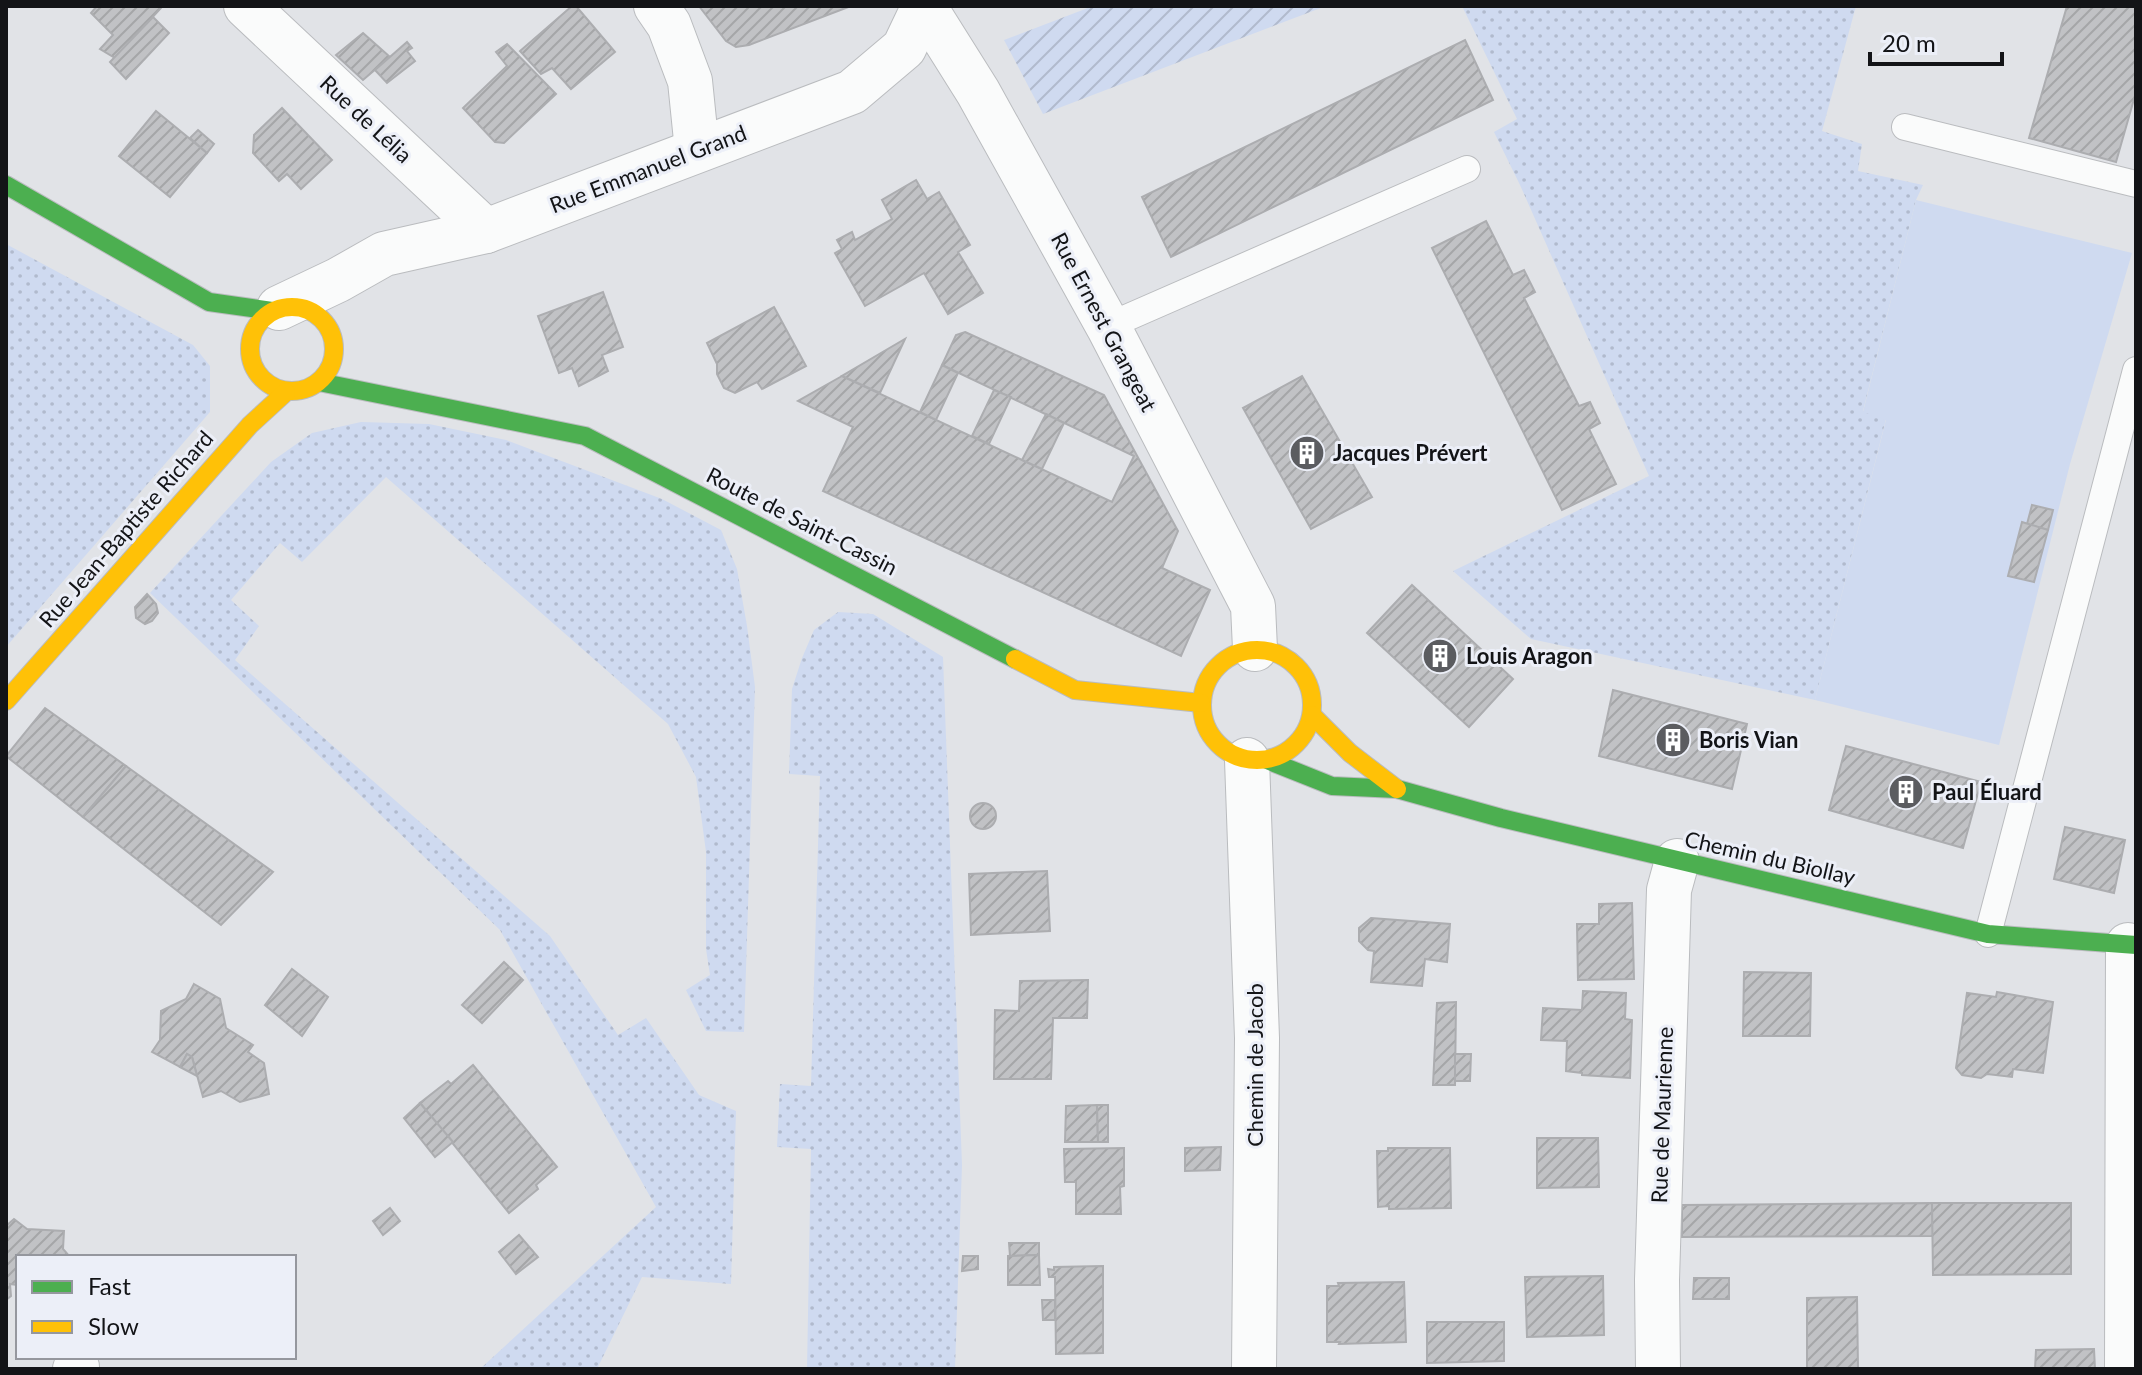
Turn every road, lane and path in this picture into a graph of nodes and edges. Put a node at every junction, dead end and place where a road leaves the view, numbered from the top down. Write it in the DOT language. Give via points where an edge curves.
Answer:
graph roads {
  1 [pos="246,6"];
  2 [pos="656,6"];
  3 [pos="924,6"];
  4 [pos="1905,127"];
  5 [pos="697,150"];
  6 [pos="1467,169"];
  7 [pos="2136,184"];
  8 [pos="6,185"];
  9 [pos="486,231"];
  10 [pos="209,302"];
  11 [pos="308,312"];
  12 [pos="1108,326"];
  13 [pos="249,355"];
  14 [pos="2136,370"];
  15 [pos="319,382"];
  16 [pos="268,385"];
  17 [pos="286,392"];
  18 [pos="375,393"];
  19 [pos="250,425"];
  20 [pos="1255,649"];
  21 [pos="6,701"];
  22 [pos="1201,703"];
  23 [pos="1312,715"];
  24 [pos="1257,760"];
  25 [pos="1397,789"];
  26 [pos="1677,861"];
  27 [pos="1988,934"];
  28 [pos="2132,945"];
  29 [pos="1254,1369"];
  30 [pos="1658,1369"];
  31 [pos="2127,1369"];
  1 -- 9 [label="street, Rue de Lélia"];
  2 -- 5 [label="street" via="690,81"];
  3 -- 5 [label="street, Rue Emmanuel Grand" via="904,48 852,92"];
  3 -- 12 [label="street, Rue Ernest Grangeat"];
  4 -- 7 [label="lane"];
  5 -- 9 [label="street, Rue Emmanuel Grand"];
  6 -- 12 [label="lane"];
  8 -- 10 [label="street"];
  9 -- 11 [label="street, Rue Emmanuel Grand" via="384,254"];
  10 -- 11 [label="street"];
  10 -- 13 [label="street"];
  11 -- 13 [label="street" via="261,319 253,330"];
  11 -- 15 [label="street" via="334,358"];
  11 -- 18 [label="street"];
  12 -- 20 [label="street, Rue Ernest Grangeat" via="1253,606"];
  13 -- 16 [label="street"];
  14 -- 27 [label="lane"];
  15 -- 17 [label="street"];
  15 -- 18 [label="street, Route de Saint-Cassin"];
  16 -- 17 [label="street"];
  16 -- 19 [label="street, Rue Jean-Baptiste Richard"];
  17 -- 19 [label="street, Rue Jean-Baptiste Richard"];
  18 -- 22 [label="street, Route de Saint-Cassin" via="585,436 1075,690"];
  19 -- 21 [label="street, Rue Jean-Baptiste Richard"];
  20 -- 22 [label="street" via="1235,653 1218,665 1206,682"];
  20 -- 23 [label="street" via="1272,651 1300,669 1312,698"];
  22 -- 24 [label="street" via="1213,740 1228,753"];
  23 -- 24 [label="street" via="1304,736 1287,752"];
  23 -- 25 [label="street, Chemin du Biollay"];
  24 -- 25 [label="street, Chemin du Biollay" via="1332,786"];
  24 -- 29 [label="street, Chemin de Jacob"];
  25 -- 26 [label="street, Chemin du Biollay"];
  26 -- 27 [label="street, Chemin du Biollay"];
  26 -- 30 [label="street, Rue de Maurienne" via="1669,890"];
  27 -- 28 [label="street, Chemin du Biollay"];
  28 -- 31 [label="street"];
}
